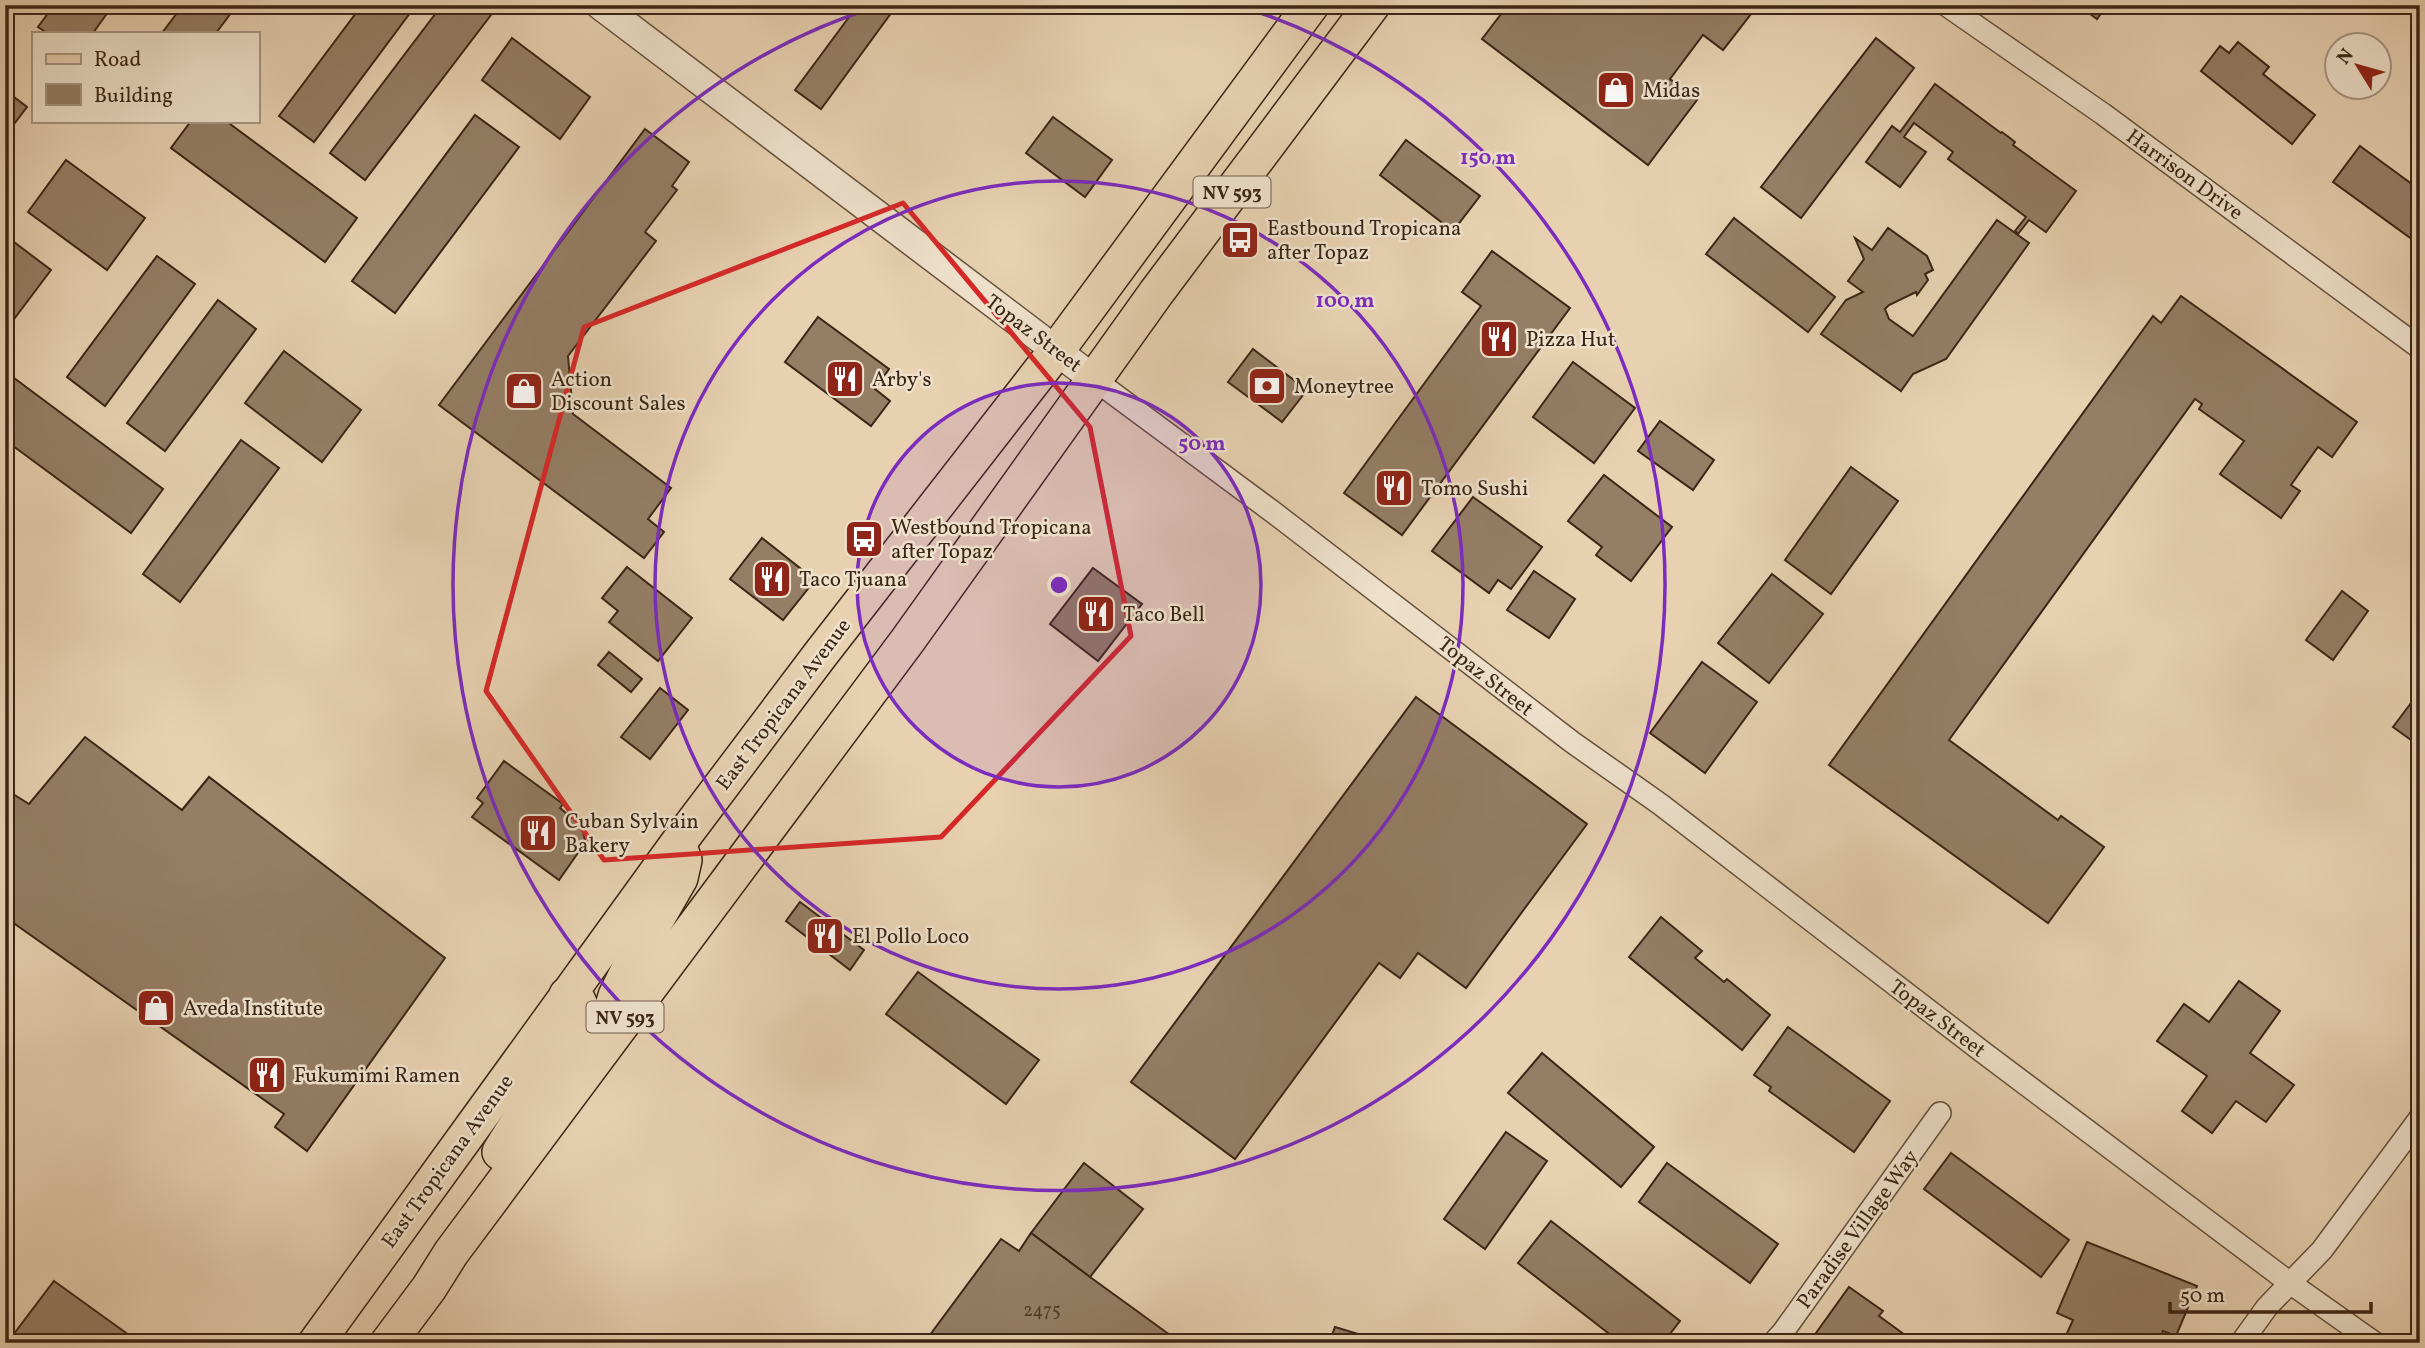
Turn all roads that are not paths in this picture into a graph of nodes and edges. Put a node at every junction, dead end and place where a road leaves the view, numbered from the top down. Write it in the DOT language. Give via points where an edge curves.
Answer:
graph roads {
  1 [pos="600,5"];
  2 [pos="1311,5"];
  3 [pos="1372,5"];
  4 [pos="1946,5"];
  5 [pos="2420,348"];
  6 [pos="1057,350"];
  7 [pos="1095,380"];
  8 [pos="679,842"];
  9 [pos="567,995"];
  10 [pos="608,1040"];
  11 [pos="1940,1113"];
  12 [pos="2420,1118"];
  13 [pos="451,1253"];
  14 [pos="2290,1283"];
  15 [pos="316,1343"];
  16 [pos="388,1343"];
  17 [pos="1773,1343"];
  18 [pos="2241,1343"];
  19 [pos="2375,1343"];
  1 -- 6 [label="street, Topaz Street"];
  2 -- 6 [label="main road, East Tropicana Avenue / NV 593"];
  3 -- 7 [label="main road, NV 593"];
  4 -- 5 [label="street, Harrison Drive" via="2104,114"];
  6 -- 7 [label="street, Topaz Street"];
  6 -- 8 [label="main road, East Tropicana Avenue / NV 593"];
  7 -- 10 [label="main road, NV 593" via="908,640"];
  7 -- 14 [label="street, Topaz Street"];
  8 -- 9 [label="main road, East Tropicana Avenue / NV 593"];
  8 -- 10 [label="main road" via="684,860 680,878 616,996"];
  9 -- 13 [label="main road" via="578,1002 583,1013 577,1031 498,1156"];
  9 -- 15 [label="main road, East Tropicana Avenue / NV 593"];
  10 -- 13 [label="main road, NV 593"];
  11 -- 17 [label="street, Paradise Village Way"];
  12 -- 14 [label="street" via="2322,1250"];
  13 -- 16 [label="main road, NV 593"];
  14 -- 18 [label="street"];
  14 -- 19 [label="street, Topaz Street"];
}
